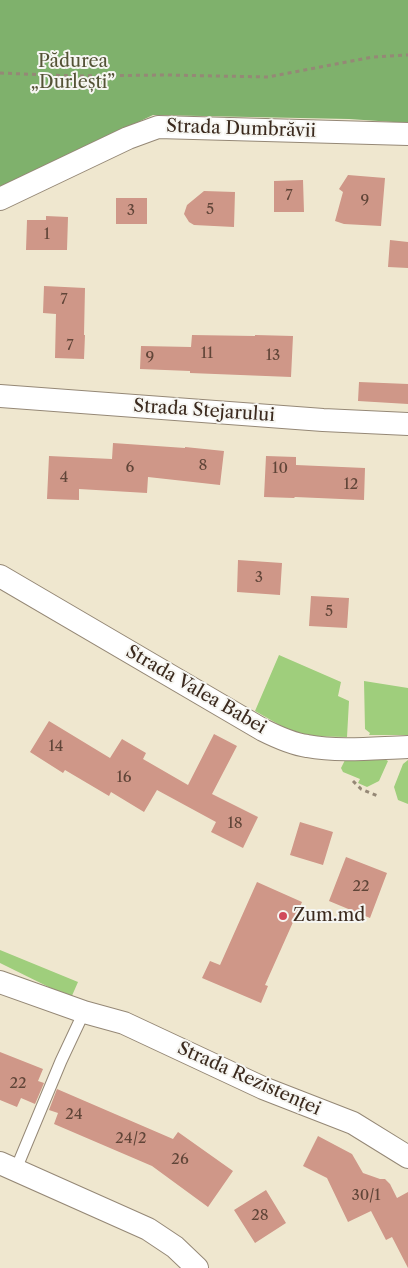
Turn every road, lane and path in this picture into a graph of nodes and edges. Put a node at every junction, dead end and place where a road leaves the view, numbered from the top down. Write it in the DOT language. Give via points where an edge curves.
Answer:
graph roads {
  1 [pos="408,55"];
  2 [pos="0,73"];
  3 [pos="408,134"];
  4 [pos="0,199"];
  5 [pos="0,396"];
  6 [pos="408,424"];
  7 [pos="0,576"];
  8 [pos="408,747"];
  9 [pos="353,781"];
  10 [pos="380,797"];
  11 [pos="0,982"];
  12 [pos="84,1012"];
  13 [pos="408,1158"];
  14 [pos="8,1166"];
  15 [pos="197,1268"];
  1 -- 2 [label="path" via="373,57 268,77"];
  3 -- 4 [label="street, Strada Dumbrăvii" via="158,127"];
  5 -- 6 [label="street, Strada Stejarului"];
  7 -- 8 [label="street, Strada Valea Babei" via="283,740 325,749"];
  9 -- 10 [label="path" via="361,789"];
  11 -- 12 [label="street, Strada Rezistenței"];
  12 -- 13 [label="street, Strada Rezistenței" via="124,1023 263,1088 352,1123"];
  12 -- 14 [label="lane"];
  14 -- 15 [label="street" via="148,1229 175,1247"];
}
